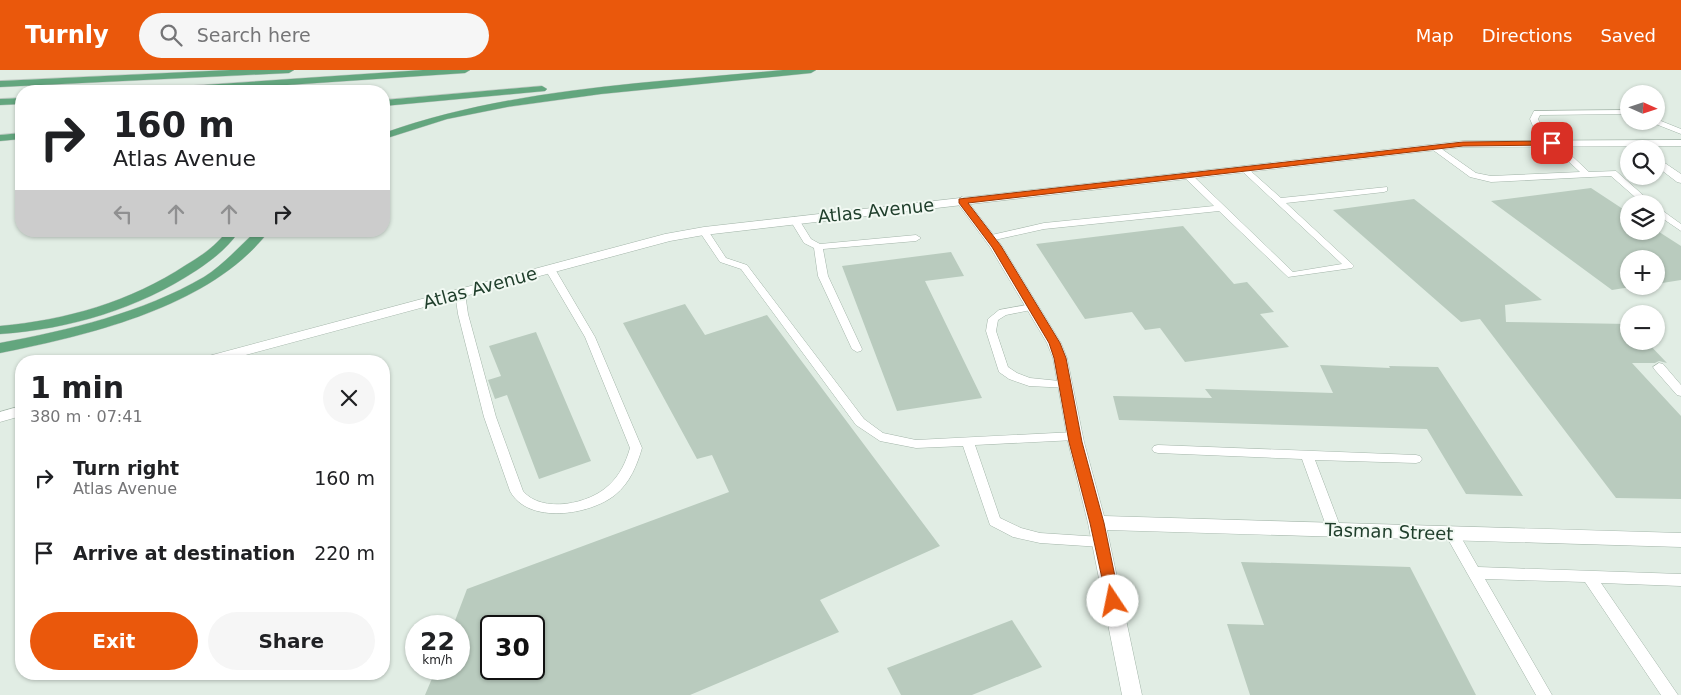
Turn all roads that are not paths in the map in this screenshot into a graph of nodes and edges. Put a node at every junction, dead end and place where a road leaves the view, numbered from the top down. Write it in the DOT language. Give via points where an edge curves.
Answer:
graph roads {
  1 [pos="289,70"];
  2 [pos="465,70"];
  3 [pos="761,70"];
  4 [pos="811,70"];
  5 [pos="0,84"];
  6 [pos="246,85"];
  7 [pos="15,101"];
  8 [pos="0,102"];
  9 [pos="390,102"];
  10 [pos="1620,112"];
  11 [pos="1665,125"];
  12 [pos="1681,132"];
  13 [pos="390,134"];
  14 [pos="15,137"];
  15 [pos="0,138"];
  16 [pos="15,142"];
  17 [pos="0,143"];
  18 [pos="1552,143"];
  19 [pos="1681,143"];
  20 [pos="1665,144"];
  21 [pos="1620,145"];
  22 [pos="1433,147"];
  23 [pos="1665,167"];
  24 [pos="1245,169"];
  25 [pos="1586,173"];
  26 [pos="1187,175"];
  27 [pos="1681,180"];
  28 [pos="1384,189"];
  29 [pos="1639,195"];
  30 [pos="962,201"];
  31 [pos="1279,201"];
  32 [pos="1220,208"];
  33 [pos="1665,216"];
  34 [pos="795,220"];
  35 [pos="1681,228"];
  36 [pos="704,231"];
  37 [pos="227,237"];
  38 [pos="257,237"];
  39 [pos="916,238"];
  40 [pos="990,238"];
  41 [pos="818,246"];
  42 [pos="550,269"];
  43 [pos="460,293"];
  44 [pos="1032,307"];
  45 [pos="0,330"];
  46 [pos="0,348"];
  47 [pos="857,349"];
  48 [pos="228,355"];
  49 [pos="1659,367"];
  50 [pos="1065,385"];
  51 [pos="1681,392"];
  52 [pos="15,413"];
  53 [pos="0,417"];
  54 [pos="1075,436"];
  55 [pos="967,441"];
  56 [pos="1158,449"];
  57 [pos="1307,454"];
  58 [pos="1416,459"];
  59 [pos="1097,523"];
  60 [pos="1335,531"];
  61 [pos="1452,534"];
  62 [pos="1681,540"];
  63 [pos="1101,542"];
  64 [pos="1474,573"];
  65 [pos="1589,577"];
  66 [pos="1681,580"];
  67 [pos="1132,695"];
  68 [pos="1544,695"];
  69 [pos="1670,695"];
  1 -- 5 [label="main road"];
  2 -- 6 [label="main road"];
  3 -- 9 [label="main road"];
  4 -- 13 [label="main road" via="555,96 468,111"];
  7 -- 8 [label="main road"];
  10 -- 18 [label="lane" via="1537,113 1534,119 1538,129"];
  11 -- 12 [label="lane"];
  14 -- 15 [label="main road"];
  16 -- 17 [label="main road"];
  18 -- 21 [label="street, Atlas Avenue"];
  18 -- 22 [label="street, Atlas Avenue"];
  18 -- 25 [label="lane"];
  19 -- 20 [label="street, Atlas Avenue"];
  22 -- 24 [label="street, Atlas Avenue"];
  22 -- 25 [label="lane" via="1472,175 1491,178"];
  23 -- 27 [label="street"];
  24 -- 26 [label="street, Atlas Avenue"];
  24 -- 31 [label="lane"];
  25 -- 29 [label="lane" via="1613,173"];
  26 -- 30 [label="street, Atlas Avenue"];
  26 -- 32 [label="lane"];
  28 -- 31 [label="lane"];
  30 -- 34 [label="street, Atlas Avenue"];
  30 -- 40 [label="street"];
  31 -- 32 [label="lane" via="1349,266 1291,275"];
  32 -- 40 [label="lane" via="1044,226"];
  33 -- 35 [label="lane"];
  34 -- 36 [label="street, Atlas Avenue"];
  34 -- 41 [label="lane" via="807,241"];
  36 -- 42 [label="street, Atlas Avenue" via="669,237"];
  36 -- 55 [label="lane" via="723,260 744,267 860,422 880,437 916,444"];
  37 -- 45 [label="main road" via="189,270 128,301 63,320"];
  38 -- 46 [label="main road" via="209,279 160,304 63,336"];
  39 -- 41 [label="lane"];
  40 -- 44 [label="street"];
  41 -- 47 [label="lane" via="823,276"];
  42 -- 43 [label="street, Atlas Avenue"];
  42 -- 43 [label="lane" via="590,337 636,448 633,464 622,481 608,494 587,504 554,508 533,506 520,498 502,456"];
  43 -- 48 [label="street, Atlas Avenue"];
  44 -- 50 [label="street" via="1054,343"];
  44 -- 50 [label="lane" via="1003,312 993,319 991,331 1004,369 1028,382"];
  49 -- 51 [label="lane"];
  50 -- 54 [label="street"];
  52 -- 53 [label="street"];
  54 -- 55 [label="lane"];
  54 -- 59 [label="street"];
  55 -- 63 [label="lane" via="995,521 1018,533 1040,538"];
  56 -- 57 [label="lane"];
  57 -- 58 [label="lane"];
  57 -- 60 [label="lane"];
  59 -- 60 [label="street, Tasman Street"];
  59 -- 63 [label="street"];
  60 -- 61 [label="street, Tasman Street"];
  61 -- 62 [label="street, Tasman Street"];
  61 -- 64 [label="lane"];
  63 -- 67 [label="street"];
  64 -- 65 [label="lane"];
  64 -- 68 [label="lane"];
  65 -- 66 [label="lane"];
  65 -- 69 [label="lane"];
}
